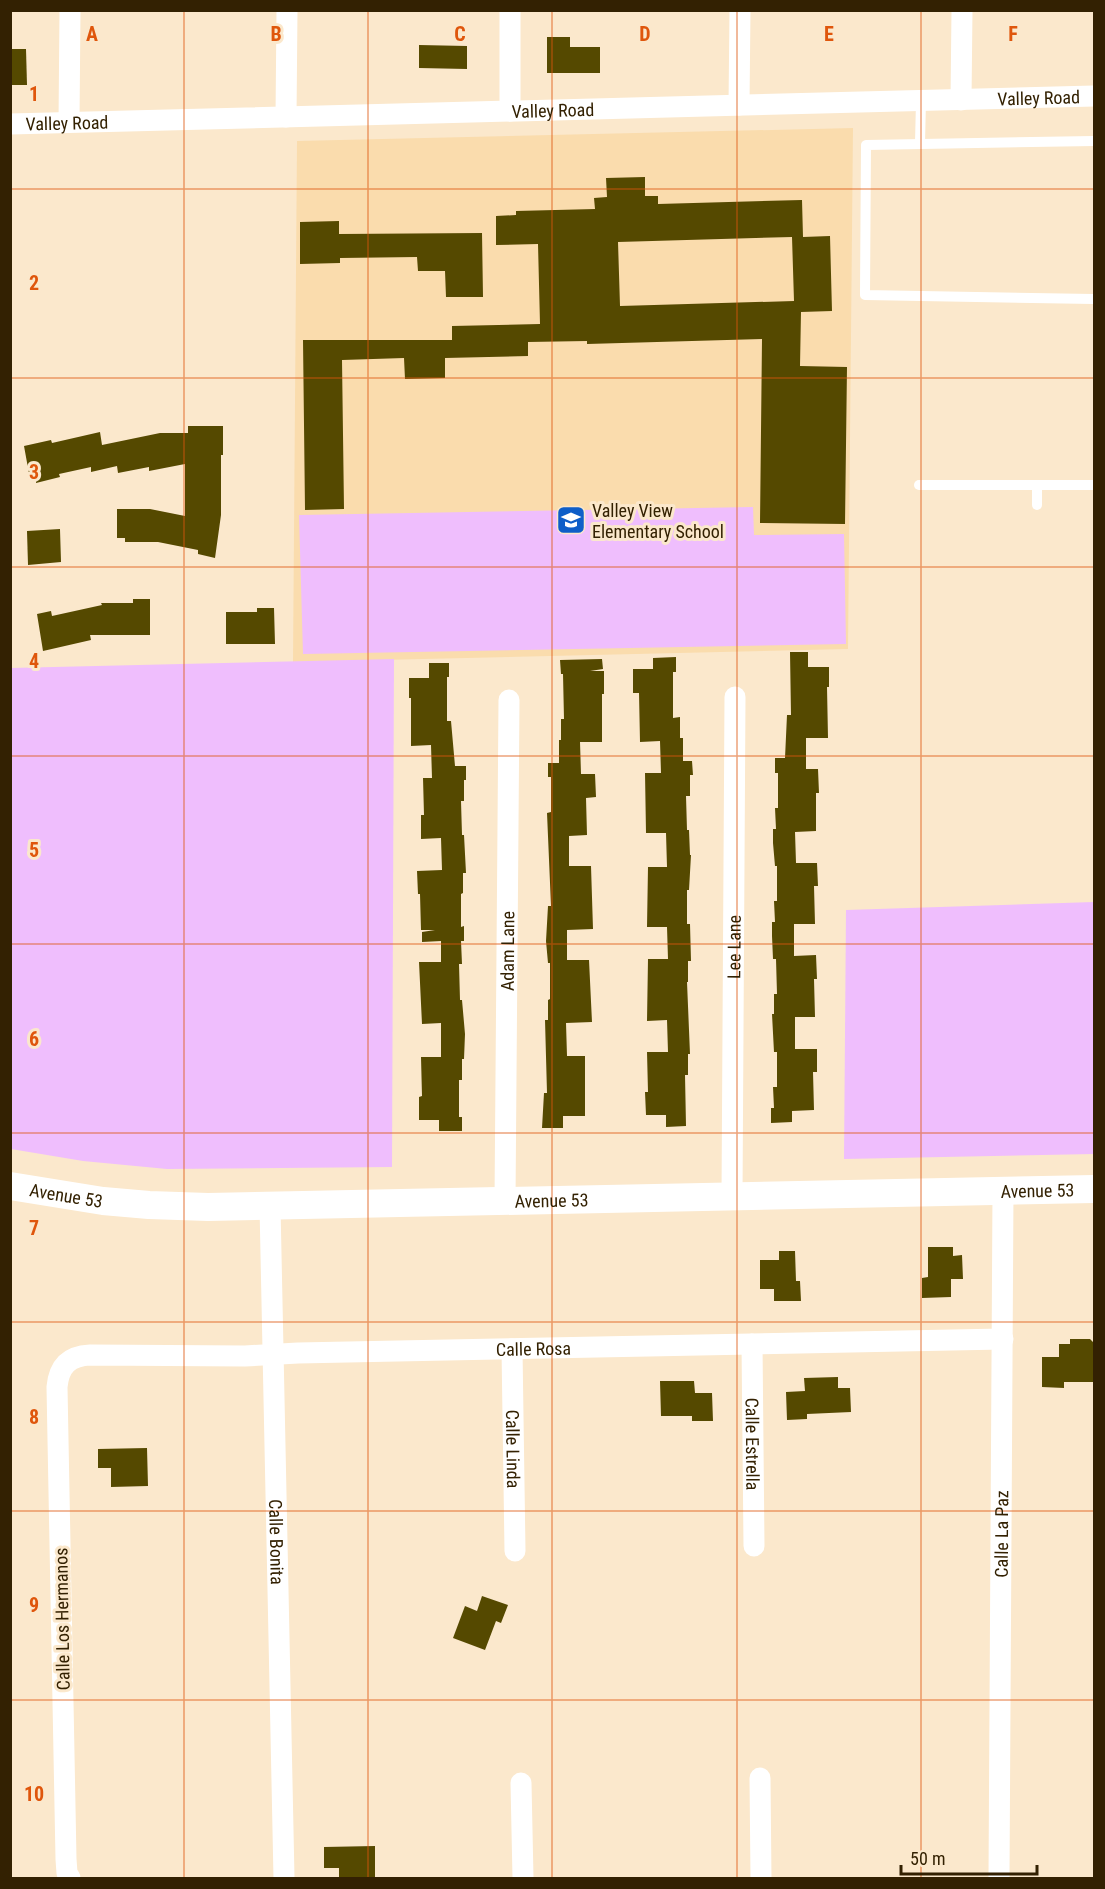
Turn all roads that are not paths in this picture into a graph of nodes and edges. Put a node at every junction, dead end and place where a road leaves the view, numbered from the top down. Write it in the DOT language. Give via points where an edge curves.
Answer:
graph roads {
  1 [pos="70,10"];
  2 [pos="287,10"];
  3 [pos="510,10"];
  4 [pos="740,10"];
  5 [pos="962,10"];
  6 [pos="1095,96"];
  7 [pos="921,100"];
  8 [pos="961,100"];
  9 [pos="739,105"];
  10 [pos="510,111"];
  11 [pos="286,117"];
  12 [pos="69,122"];
  13 [pos="10,124"];
  14 [pos="1095,141"];
  15 [pos="920,143"];
  16 [pos="1095,299"];
  17 [pos="919,485"];
  18 [pos="1037,485"];
  19 [pos="1095,485"];
  20 [pos="1037,505"];
  21 [pos="735,697"];
  22 [pos="509,700"];
  23 [pos="10,1186"];
  24 [pos="1095,1189"];
  25 [pos="1004,1191"];
  26 [pos="732,1197"];
  27 [pos="506,1201"];
  28 [pos="270,1206"];
  29 [pos="1003,1339"];
  30 [pos="752,1344"];
  31 [pos="512,1349"];
  32 [pos="273,1354"];
  33 [pos="66,1362"];
  34 [pos="754,1546"];
  35 [pos="515,1551"];
  36 [pos="760,1778"];
  37 [pos="521,1783"];
  38 [pos="70,1878"];
  39 [pos="284,1878"];
  40 [pos="523,1878"];
  41 [pos="761,1878"];
  42 [pos="999,1878"];
  1 -- 12 [label="street"];
  2 -- 11 [label="street"];
  3 -- 10 [label="street"];
  4 -- 9 [label="street"];
  5 -- 8 [label="street"];
  6 -- 8 [label="street, Valley Road"];
  7 -- 8 [label="street, Valley Road"];
  7 -- 9 [label="street, Valley Road"];
  7 -- 15 [label="lane"];
  9 -- 10 [label="street, Valley Road"];
  10 -- 11 [label="street, Valley Road"];
  11 -- 12 [label="street, Valley Road"];
  12 -- 13 [label="street, Valley Road"];
  14 -- 15 [label="lane"];
  15 -- 16 [label="lane" via="866,144 865,295"];
  17 -- 18 [label="lane"];
  18 -- 19 [label="lane"];
  18 -- 20 [label="lane"];
  21 -- 26 [label="street, Lee Lane"];
  22 -- 27 [label="street, Adam Lane"];
  23 -- 28 [label="street, Avenue 53" via="149,1205"];
  24 -- 25 [label="street, Avenue 53"];
  25 -- 26 [label="street, Avenue 53"];
  25 -- 29 [label="street, Calle La Paz"];
  26 -- 27 [label="street, Avenue 53"];
  27 -- 28 [label="street, Avenue 53"];
  28 -- 32 [label="street, Calle Bonita"];
  29 -- 30 [label="street, Calle Rosa"];
  29 -- 42 [label="street, Calle La Paz"];
  30 -- 31 [label="street, Calle Rosa"];
  30 -- 34 [label="street, Calle Estrella"];
  31 -- 32 [label="street, Calle Rosa"];
  31 -- 35 [label="street, Calle Linda"];
  32 -- 33 [label="street, Calle Rosa" via="79,1355"];
  32 -- 39 [label="street, Calle Bonita"];
  33 -- 38 [label="street, Calle Los Hermanos" via="58,1374 57,1387 66,1847"];
  36 -- 41 [label="street"];
  37 -- 40 [label="street"];
}
